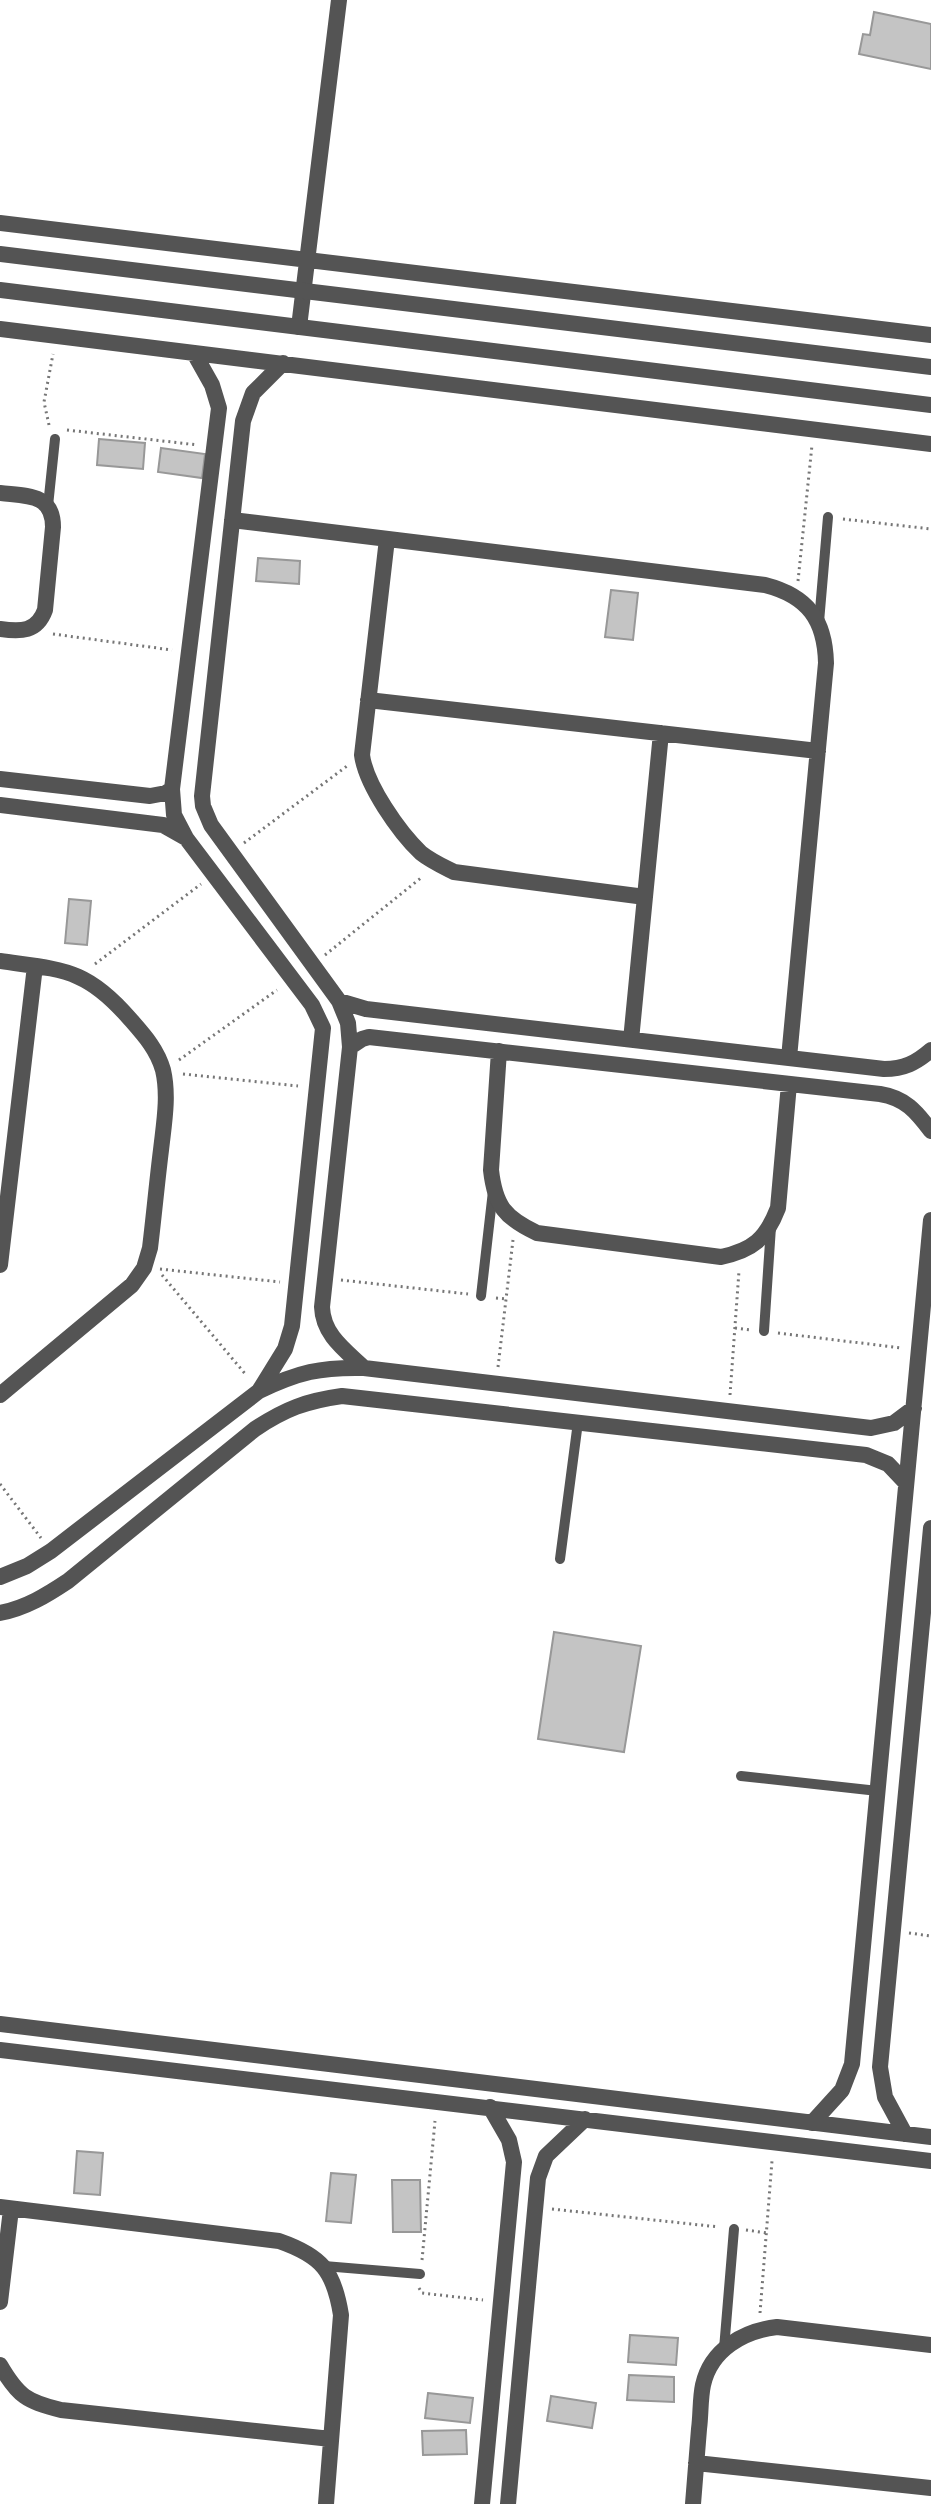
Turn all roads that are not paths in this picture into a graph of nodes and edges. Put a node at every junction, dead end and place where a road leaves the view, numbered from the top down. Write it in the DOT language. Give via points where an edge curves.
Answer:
graph roads {
  1 [pos="339,0"];
  2 [pos="0,223"];
  3 [pos="0,254"];
  4 [pos="307,260"];
  5 [pos="0,290"];
  6 [pos="304,291"];
  7 [pos="299,327"];
  8 [pos="0,329"];
  9 [pos="931,335"];
  10 [pos="194,353"];
  11 [pos="283,363"];
  12 [pos="931,367"];
  13 [pos="931,405"];
  14 [pos="55,439"];
  15 [pos="931,444"];
  16 [pos="0,493"];
  17 [pos="48,506"];
  18 [pos="828,517"];
  19 [pos="232,520"];
  20 [pos="387,539"];
  21 [pos="819,622"];
  22 [pos="0,629"];
  23 [pos="368,700"];
  24 [pos="661,733"];
  25 [pos="818,751"];
  26 [pos="0,779"];
  27 [pos="172,789"];
  28 [pos="0,805"];
  29 [pos="186,838"];
  30 [pos="645,897"];
  31 [pos="0,961"];
  32 [pos="35,966"];
  33 [pos="339,1001"];
  34 [pos="631,1040"];
  35 [pos="350,1047"];
  36 [pos="931,1050"];
  37 [pos="499,1051"];
  38 [pos="789,1058"];
  39 [pos="884,1069"];
  40 [pos="789,1084"];
  41 [pos="880,1094"];
  42 [pos="931,1131"];
  43 [pos="493,1190"];
  44 [pos="931,1220"];
  45 [pos="771,1227"];
  46 [pos="0,1265"];
  47 [pos="481,1296"];
  48 [pos="927,1304"];
  49 [pos="764,1331"];
  50 [pos="364,1368"];
  51 [pos="259,1391"];
  52 [pos="0,1395"];
  53 [pos="914,1408"];
  54 [pos="578,1422"];
  55 [pos="147,1477"];
  56 [pos="906,1483"];
  57 [pos="166,1501"];
  58 [pos="931,1528"];
  59 [pos="560,1559"];
  60 [pos="0,1577"];
  61 [pos="0,1613"];
  62 [pos="741,1776"];
  63 [pos="878,1791"];
  64 [pos="0,2024"];
  65 [pos="184,2047"];
  66 [pos="0,2050"];
  67 [pos="852,2064"];
  68 [pos="880,2067"];
  69 [pos="182,2071"];
  70 [pos="490,2107"];
  71 [pos="585,2119"];
  72 [pos="812,2123"];
  73 [pos="905,2134"];
  74 [pos="931,2137"];
  75 [pos="931,2161"];
  76 [pos="512,2190"];
  77 [pos="537,2200"];
  78 [pos="5,2208"];
  79 [pos="734,2229"];
  80 [pos="324,2266"];
  81 [pos="420,2274"];
  82 [pos="0,2302"];
  83 [pos="931,2345"];
  84 [pos="724,2349"];
  85 [pos="0,2366"];
  86 [pos="331,2439"];
  87 [pos="696,2463"];
  88 [pos="931,2488"];
  89 [pos="326,2504"];
  90 [pos="482,2504"];
  91 [pos="508,2504"];
  92 [pos="693,2504"];
  1 -- 4 [label="street"];
  2 -- 4 [label="street"];
  3 -- 6 [label="street"];
  4 -- 6 [label="street"];
  4 -- 9 [label="street"];
  5 -- 7 [label="street"];
  6 -- 7 [label="street"];
  6 -- 12 [label="street"];
  7 -- 13 [label="street"];
  8 -- 10 [label="street"];
  10 -- 11 [label="street"];
  10 -- 27 [label="street" via="219,408"];
  11 -- 15 [label="street"];
  11 -- 19 [label="street" via="253,393 245,411"];
  14 -- 17 [label="lane"];
  16 -- 17 [label="street" via="40,499"];
  17 -- 22 [label="street" via="53,527 45,610 25,631"];
  18 -- 21 [label="lane"];
  19 -- 20 [label="street"];
  19 -- 33 [label="street" via="202,796 206,816"];
  20 -- 21 [label="street" via="765,585 796,597"];
  20 -- 23 [label="street"];
  21 -- 25 [label="street" via="826,663"];
  23 -- 24 [label="street"];
  23 -- 30 [label="street" via="364,769 415,846 437,864 454,872"];
  24 -- 25 [label="street"];
  24 -- 30 [label="street"];
  25 -- 38 [label="street"];
  26 -- 27 [label="street" via="150,796"];
  27 -- 29 [label="street" via="174,815"];
  28 -- 29 [label="street" via="163,825"];
  29 -- 51 [label="street" via="317,1012 323,1028 290,1338"];
  30 -- 34 [label="street"];
  31 -- 32 [label="street"];
  32 -- 46 [label="street"];
  32 -- 52 [label="street" via="79,976 110,996 149,1041 163,1071 166,1100 144,1268 132,1285"];
  33 -- 34 [label="street" via="366,1009"];
  33 -- 35 [label="street"];
  34 -- 38 [label="street"];
  35 -- 37 [label="street" via="369,1037"];
  35 -- 50 [label="street" via="322,1319"];
  36 -- 39 [label="street" via="912,1064"];
  37 -- 40 [label="street"];
  37 -- 43 [label="street"];
  38 -- 39 [label="street"];
  39 -- 41 [label="street"];
  40 -- 41 [label="street"];
  40 -- 45 [label="street" via="778,1208"];
  41 -- 42 [label="street" via="907,1102"];
  43 -- 45 [label="street" via="515,1223 537,1233 721,1257 758,1242"];
  43 -- 47 [label="lane"];
  44 -- 48 [label="street"];
  45 -- 49 [label="lane"];
  48 -- 53 [label="street"];
  50 -- 51 [label="street" via="292,1375"];
  50 -- 53 [label="street" via="871,1428 894,1423"];
  51 -- 55 [label="street"];
  53 -- 56 [label="street"];
  54 -- 56 [label="street" via="866,1455 888,1464"];
  54 -- 57 [label="street" via="374,1398 311,1400 281,1411 255,1429"];
  54 -- 59 [label="lane"];
  55 -- 57 [label="street"];
  55 -- 60 [label="street" via="51,1551"];
  56 -- 63 [label="street"];
  57 -- 61 [label="street" via="68,1581 42,1598"];
  58 -- 68 [label="street"];
  62 -- 63 [label="lane"];
  63 -- 67 [label="street"];
  64 -- 65 [label="street"];
  65 -- 69 [label="street"];
  65 -- 72 [label="street"];
  66 -- 69 [label="street"];
  67 -- 68 [label="street"];
  67 -- 72 [label="street" via="842,2090"];
  68 -- 73 [label="street" via="885,2097"];
  69 -- 70 [label="street"];
  70 -- 71 [label="street"];
  70 -- 76 [label="street" via="513,2150"];
  71 -- 75 [label="street"];
  71 -- 77 [label="street" via="546,2156"];
  72 -- 73 [label="street"];
  73 -- 74 [label="street"];
  76 -- 77 [label="street"];
  76 -- 90 [label="street"];
  77 -- 91 [label="street"];
  78 -- 80 [label="street" via="279,2241 304,2250"];
  78 -- 82 [label="street"];
  79 -- 84 [label="lane"];
  80 -- 81 [label="lane"];
  80 -- 86 [label="street" via="337,2289 341,2315"];
  83 -- 84 [label="street" via="777,2327 759,2329"];
  84 -- 87 [label="street" via="703,2383"];
  85 -- 86 [label="street" via="14,2388 35,2404 61,2410"];
  86 -- 89 [label="street"];
  87 -- 88 [label="street"];
  87 -- 92 [label="street"];
}
